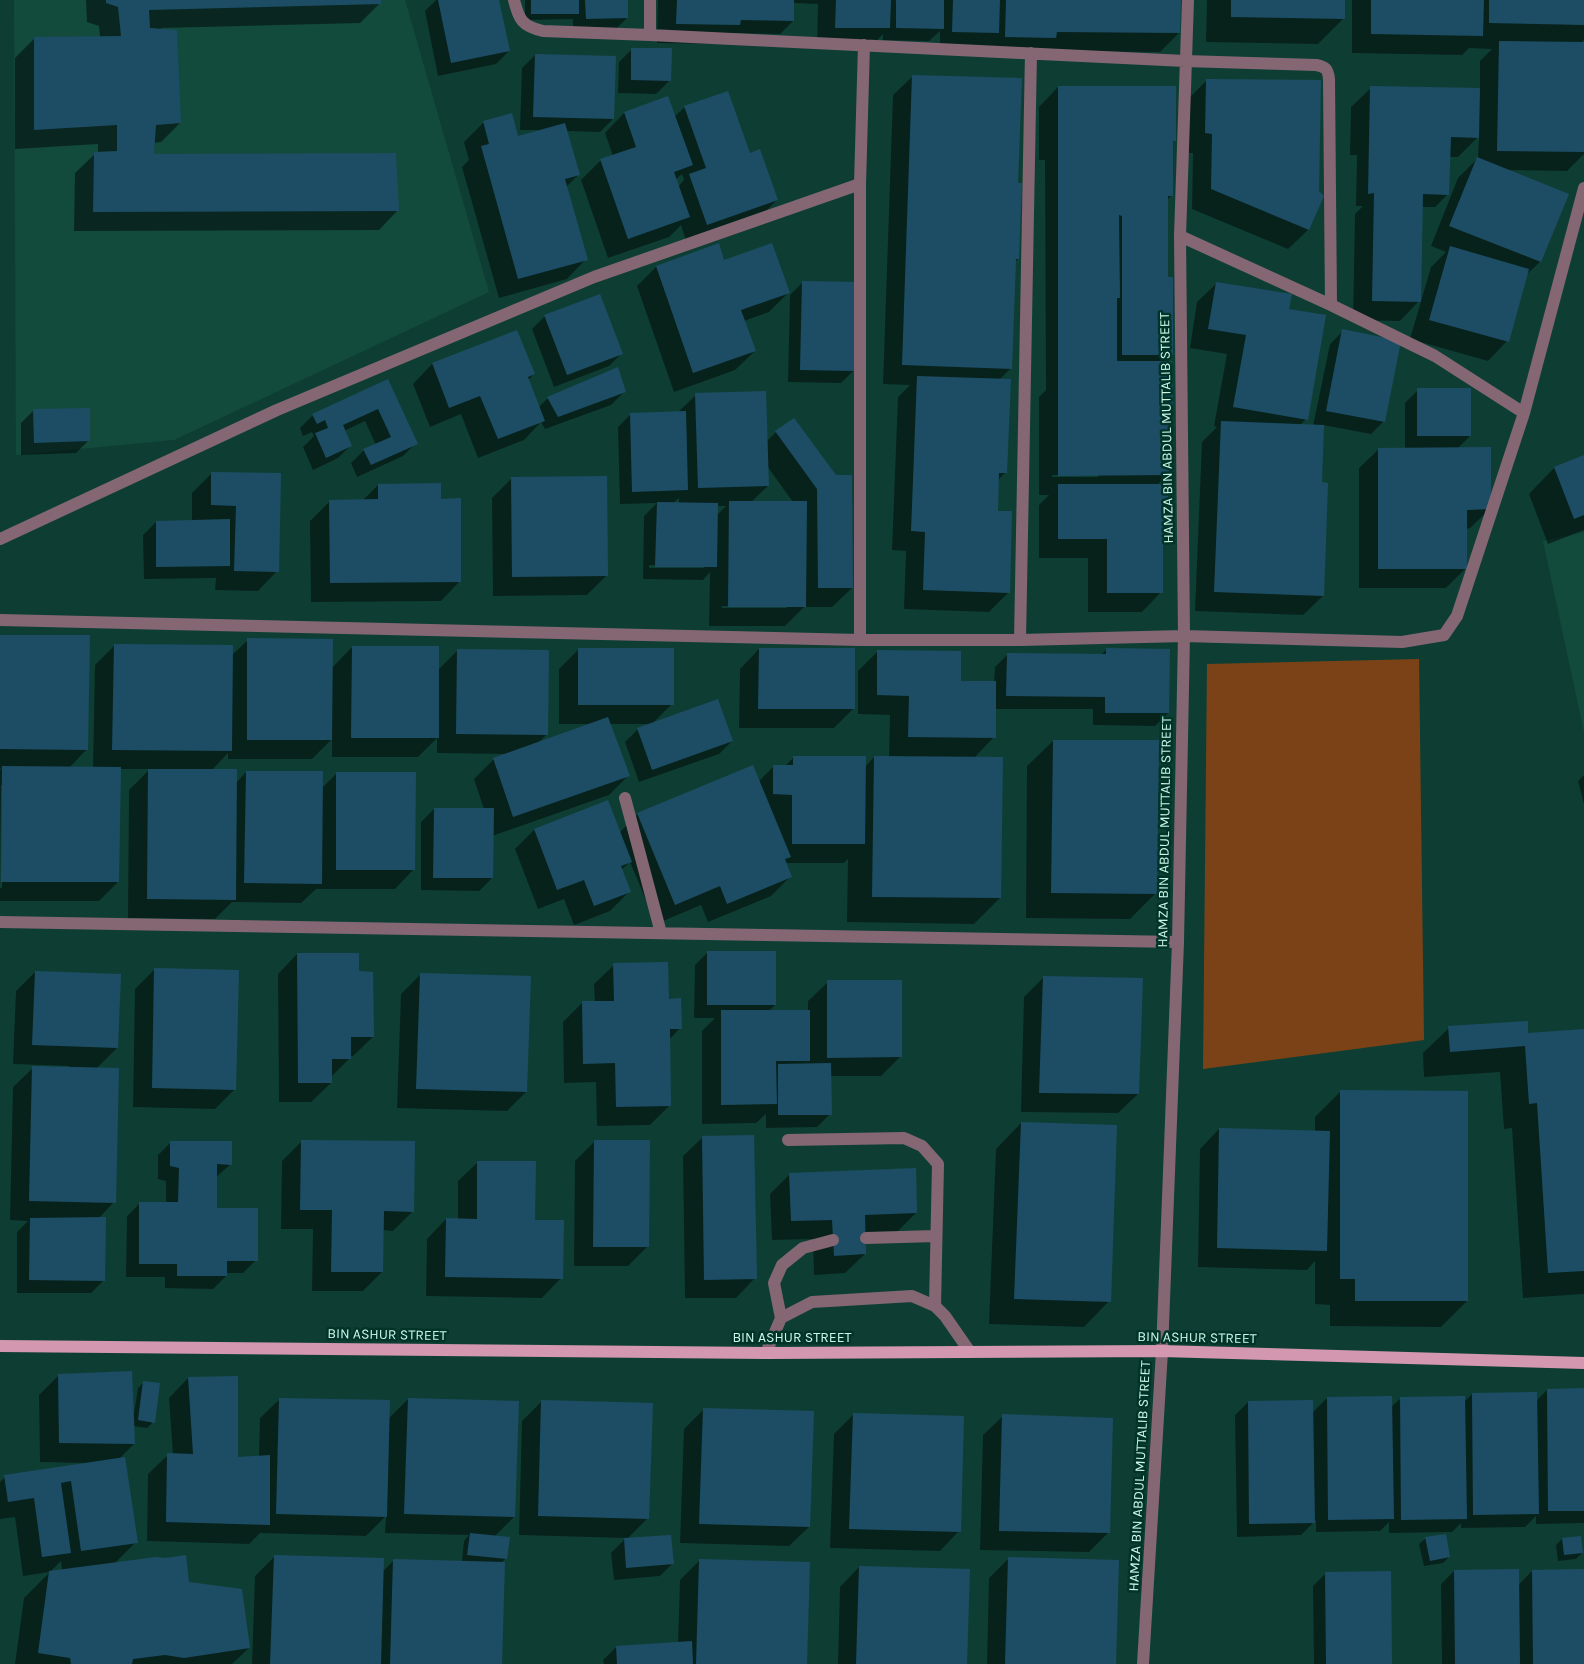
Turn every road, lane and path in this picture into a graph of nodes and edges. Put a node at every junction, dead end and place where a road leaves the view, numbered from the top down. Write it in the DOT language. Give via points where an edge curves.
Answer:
graph roads {
  1 [pos="514,0"];
  2 [pos="650,0"];
  3 [pos="1188,0"];
  4 [pos="650,35"];
  5 [pos="864,45"];
  6 [pos="1031,53"];
  7 [pos="1185,61"];
  8 [pos="860,184"];
  9 [pos="1584,188"];
  10 [pos="1578,229"];
  11 [pos="1180,236"];
  12 [pos="1331,305"];
  13 [pos="1524,414"];
  14 [pos="0,539"];
  15 [pos="0,620"];
  16 [pos="1184,636"];
  17 [pos="860,640"];
  18 [pos="1020,640"];
  19 [pos="625,798"];
  20 [pos="0,922"];
  21 [pos="661,933"];
  22 [pos="1178,942"];
  23 [pos="788,1140"];
  24 [pos="936,1236"];
  25 [pos="866,1238"];
  26 [pos="833,1240"];
  27 [pos="935,1306"];
  28 [pos="781,1318"];
  29 [pos="0,1346"];
  30 [pos="1162,1351"];
  31 [pos="970,1352"];
  32 [pos="766,1353"];
  33 [pos="1584,1363"];
  34 [pos="1143,1664"];
  1 -- 4 [label="street" via="519,18 530,28"];
  2 -- 4 [label="street"];
  3 -- 7 [label="street, HAMZA BIN ABDUL MUTTALIB STREET"];
  4 -- 5 [label="street"];
  5 -- 6 [label="street"];
  5 -- 8 [label="street"];
  6 -- 7 [label="street"];
  6 -- 18 [label="street"];
  7 -- 11 [label="street, HAMZA BIN ABDUL MUTTALIB STREET"];
  7 -- 12 [label="street" via="1316,65 1324,66 1328,71"];
  8 -- 14 [label="street" via="594,277 278,410"];
  8 -- 17 [label="street"];
  9 -- 10 [label="street"];
  10 -- 13 [label="street"];
  11 -- 12 [label="street"];
  11 -- 16 [label="street, HAMZA BIN ABDUL MUTTALIB STREET"];
  12 -- 13 [label="street" via="1435,356"];
  13 -- 16 [label="street" via="1457,616 1444,635 1402,642"];
  15 -- 17 [label="street"];
  16 -- 18 [label="street"];
  16 -- 22 [label="street, HAMZA BIN ABDUL MUTTALIB STREET"];
  17 -- 18 [label="street"];
  19 -- 21 [label="street"];
  20 -- 21 [label="street"];
  21 -- 22 [label="street"];
  22 -- 30 [label="street, HAMZA BIN ABDUL MUTTALIB STREET"];
  23 -- 24 [label="street" via="904,1138 922,1146 938,1164"];
  24 -- 25 [label="street"];
  24 -- 27 [label="street"];
  26 -- 28 [label="street" via="803,1248 782,1265 774,1283"];
  27 -- 28 [label="street" via="912,1296 812,1302"];
  27 -- 31 [label="street"];
  28 -- 32 [label="street"];
  29 -- 32 [label="main road, BIN ASHUR STREET"];
  30 -- 31 [label="main road, BIN ASHUR STREET"];
  30 -- 33 [label="main road, BIN ASHUR STREET"];
  30 -- 34 [label="street, HAMZA BIN ABDUL MUTTALIB STREET"];
  31 -- 32 [label="main road, BIN ASHUR STREET"];
}
